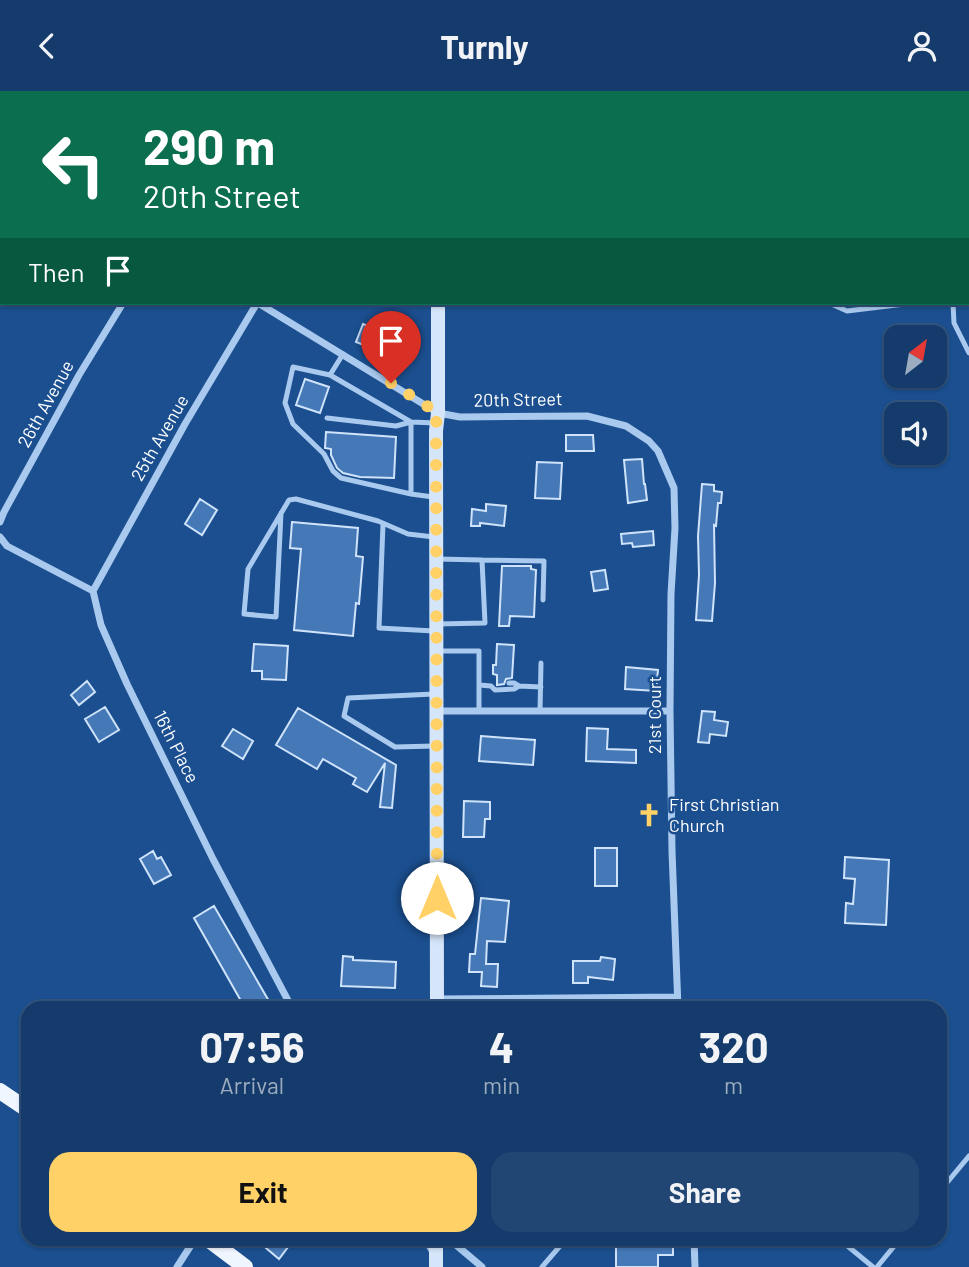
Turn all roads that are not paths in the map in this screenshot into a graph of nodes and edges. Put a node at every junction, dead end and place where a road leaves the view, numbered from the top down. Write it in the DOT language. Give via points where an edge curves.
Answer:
graph roads {
  1 [pos="122,305"];
  2 [pos="256,305"];
  3 [pos="260,305"];
  4 [pos="438,305"];
  5 [pos="834,305"];
  6 [pos="896,305"];
  7 [pos="954,305"];
  8 [pos="969,353"];
  9 [pos="343,354"];
  10 [pos="330,375"];
  11 [pos="327,418"];
  12 [pos="437,418"];
  13 [pos="411,422"];
  14 [pos="639,433"];
  15 [pos="411,494"];
  16 [pos="436,498"];
  17 [pos="281,513"];
  18 [pos="0,522"];
  19 [pos="383,524"];
  20 [pos="0,537"];
  21 [pos="437,537"];
  22 [pos="437,559"];
  23 [pos="482,559"];
  24 [pos="93,591"];
  25 [pos="543,600"];
  26 [pos="437,627"];
  27 [pos="437,651"];
  28 [pos="541,663"];
  29 [pos="509,683"];
  30 [pos="479,685"];
  31 [pos="519,687"];
  32 [pos="541,687"];
  33 [pos="437,694"];
  34 [pos="437,711"];
  35 [pos="478,711"];
  36 [pos="540,711"];
  37 [pos="670,711"];
  38 [pos="437,746"];
  39 [pos="677,997"];
  40 [pos="563,998"];
  41 [pos="480,999"];
  42 [pos="288,1001"];
  43 [pos="437,1001"];
  44 [pos="463,1001"];
  45 [pos="677,1001"];
  46 [pos="0,1091"];
  47 [pos="21,1105"];
  48 [pos="969,1156"];
  49 [pos="947,1183"];
  50 [pos="190,1246"];
  51 [pos="217,1246"];
  52 [pos="457,1246"];
  53 [pos="560,1246"];
  54 [pos="694,1246"];
  55 [pos="848,1246"];
  56 [pos="894,1246"];
  57 [pos="177,1267"];
  58 [pos="245,1267"];
  59 [pos="482,1267"];
  60 [pos="542,1267"];
  61 [pos="695,1267"];
  62 [pos="875,1267"];
  1 -- 18 [label="street, 26th Avenue"];
  2 -- 24 [label="street, 25th Avenue"];
  3 -- 9 [label="street, 20th Street"];
  4 -- 12 [label="main road"];
  5 -- 6 [label="lane" via="847,311"];
  7 -- 8 [label="lane" via="954,323"];
  9 -- 10 [label="lane"];
  9 -- 12 [label="street, 20th Street"];
  10 -- 13 [label="lane"];
  10 -- 15 [label="lane" via="293,367 285,403 293,424 341,478"];
  11 -- 13 [label="lane" via="396,426"];
  12 -- 13 [label="lane"];
  12 -- 14 [label="street, 20th Street" via="587,416"];
  12 -- 16 [label="main road"];
  13 -- 15 [label="lane"];
  14 -- 37 [label="street, 21st Court" via="658,451 674,488"];
  15 -- 16 [label="lane"];
  16 -- 21 [label="main road"];
  17 -- 17 [label="lane" via="248,569 244,614 276,617"];
  17 -- 19 [label="lane" via="289,500 296,499"];
  19 -- 21 [label="lane" via="408,534"];
  19 -- 26 [label="lane" via="379,628"];
  20 -- 24 [label="street" via="7,546"];
  21 -- 22 [label="main road"];
  22 -- 23 [label="lane"];
  22 -- 26 [label="main road"];
  23 -- 25 [label="lane" via="544,561"];
  23 -- 26 [label="lane" via="485,623"];
  24 -- 42 [label="street, 16th Place" via="101,625 127,684"];
  26 -- 27 [label="main road"];
  27 -- 30 [label="lane" via="479,651"];
  27 -- 33 [label="main road"];
  28 -- 32 [label="lane"];
  29 -- 31 [label="lane"];
  30 -- 31 [label="lane" via="494,684 495,690"];
  30 -- 35 [label="lane"];
  31 -- 32 [label="lane"];
  32 -- 36 [label="lane"];
  33 -- 34 [label="main road"];
  33 -- 38 [label="lane" via="348,698 344,716 395,747"];
  34 -- 35 [label="street"];
  34 -- 38 [label="main road"];
  35 -- 36 [label="street"];
  36 -- 37 [label="street"];
  37 -- 39 [label="street, 21st Court"];
  38 -- 43 [label="main road"];
  39 -- 40 [label="street"];
  39 -- 45 [label="street, 21st Court"];
  40 -- 41 [label="street"];
  41 -- 44 [label="street"];
  46 -- 47 [label="main road"];
  48 -- 49 [label="lane"];
  50 -- 57 [label="street"];
  51 -- 58 [label="main road"];
  52 -- 59 [label="street"];
  53 -- 60 [label="lane"];
  54 -- 61 [label="street"];
  55 -- 62 [label="lane"];
  56 -- 62 [label="lane"];
}
